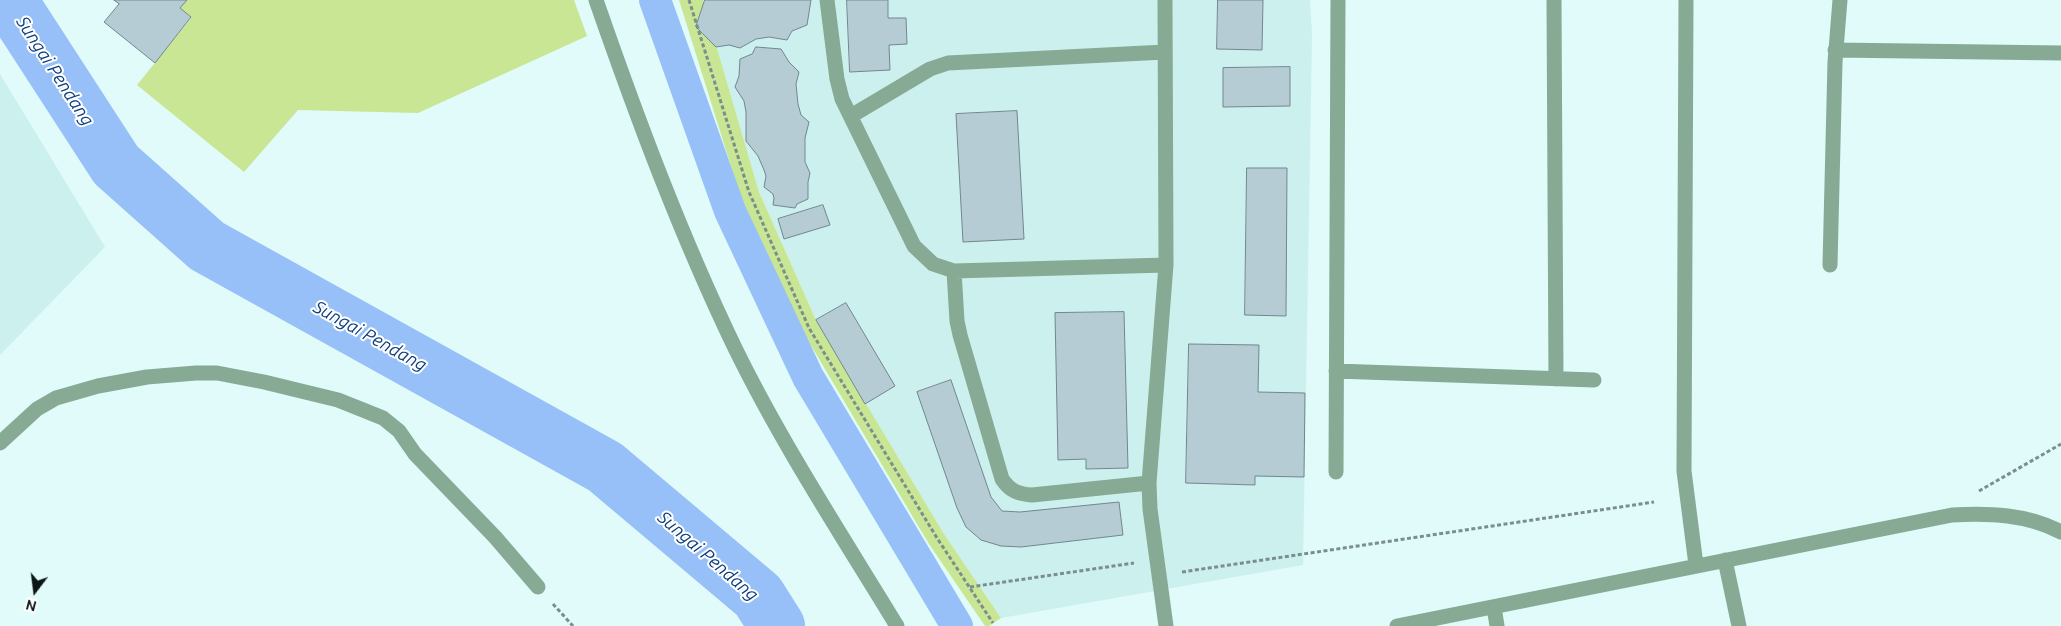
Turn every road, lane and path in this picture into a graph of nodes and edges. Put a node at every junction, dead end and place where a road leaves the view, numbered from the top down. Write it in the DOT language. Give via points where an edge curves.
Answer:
graph roads {
  1 [pos="596,0"];
  2 [pos="689,0"];
  3 [pos="827,0"];
  4 [pos="1165,0"];
  5 [pos="1338,0"];
  6 [pos="1554,0"];
  7 [pos="1686,0"];
  8 [pos="1840,0"];
  9 [pos="1835,50"];
  10 [pos="1165,52"];
  11 [pos="2061,53"];
  12 [pos="851,116"];
  13 [pos="1166,265"];
  14 [pos="1830,265"];
  15 [pos="954,271"];
  16 [pos="1336,371"];
  17 [pos="1556,379"];
  18 [pos="1594,380"];
  19 [pos="0,443"];
  20 [pos="2061,444"];
  21 [pos="1336,472"];
  22 [pos="1149,483"];
  23 [pos="1654,502"];
  24 [pos="1952,515"];
  25 [pos="2061,532"];
  26 [pos="1157,559"];
  27 [pos="1725,560"];
  28 [pos="1696,565"];
  29 [pos="1159,575"];
  30 [pos="538,587"];
  31 [pos="970,587"];
  32 [pos="1494,607"];
  33 [pos="994,623"];
  34 [pos="573,626"];
  35 [pos="897,626"];
  36 [pos="1166,626"];
  37 [pos="1396,626"];
  38 [pos="1497,626"];
  39 [pos="1739,626"];
  1 -- 35 [label="street" via="670,197 735,347 782,437"];
  2 -- 31 [label="path" via="749,192 809,328"];
  3 -- 12 [label="street" via="837,79"];
  4 -- 10 [label="street"];
  5 -- 16 [label="street"];
  6 -- 17 [label="street"];
  7 -- 28 [label="street" via="1684,471"];
  8 -- 9 [label="street"];
  9 -- 11 [label="street"];
  9 -- 14 [label="street"];
  10 -- 12 [label="street" via="948,63 930,69"];
  10 -- 13 [label="street"];
  12 -- 15 [label="street" via="914,246 933,264"];
  13 -- 15 [label="street"];
  13 -- 22 [label="street"];
  15 -- 22 [label="street" via="960,336 1007,487 1032,495"];
  16 -- 17 [label="street"];
  16 -- 21 [label="street"];
  17 -- 18 [label="street"];
  19 -- 30 [label="street" via="37,409 56,398 147,377 217,374 338,400 383,418 399,431 415,454"];
  20 -- 24 [label="path" via="1984,487"];
  22 -- 26 [label="street"];
  23 -- 29 [label="path"];
  24 -- 25 [label="street" via="1988,513 2020,518"];
  24 -- 27 [label="street"];
  26 -- 29 [label="street"];
  26 -- 31 [label="path"];
  27 -- 28 [label="street"];
  27 -- 39 [label="street"];
  28 -- 32 [label="street"];
  29 -- 36 [label="street"];
  30 -- 34 [label="path"];
  31 -- 33 [label="path"];
  32 -- 37 [label="street"];
  32 -- 38 [label="street"];
}
